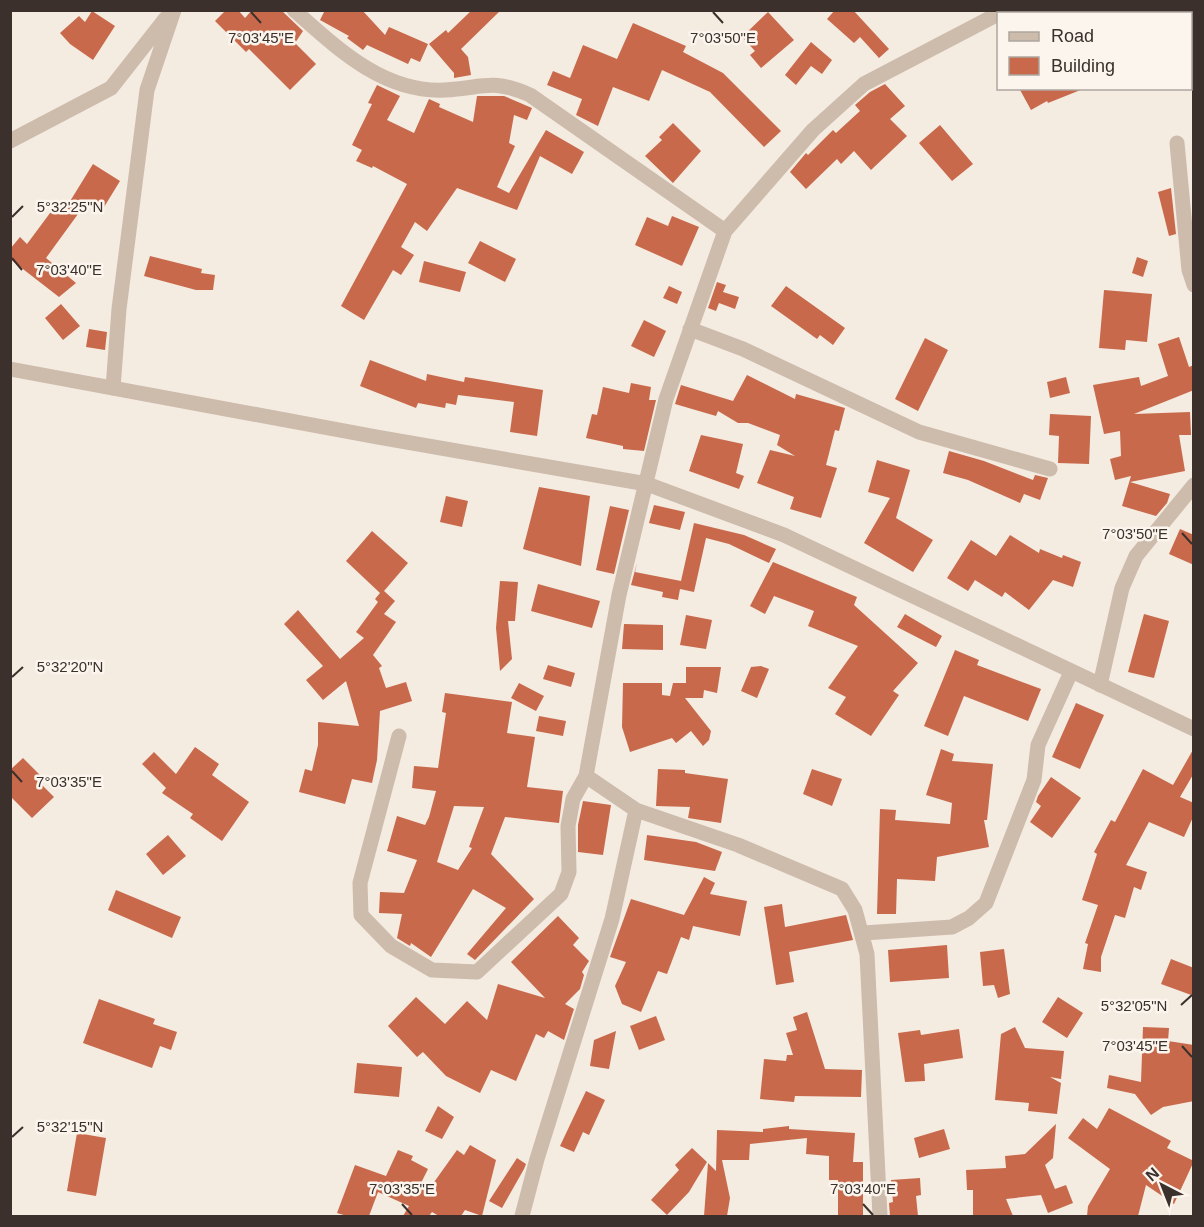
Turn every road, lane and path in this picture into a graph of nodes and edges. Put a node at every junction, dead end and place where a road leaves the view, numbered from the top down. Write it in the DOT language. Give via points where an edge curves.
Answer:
graph roads {
  1 [pos="173,10"];
  2 [pos="294,10"];
  3 [pos="997,15"];
  4 [pos="10,141"];
  5 [pos="1177,143"];
  6 [pos="725,231"];
  7 [pos="1194,285"];
  8 [pos="690,329"];
  9 [pos="10,369"];
  10 [pos="112,388"];
  11 [pos="1050,469"];
  12 [pos="647,484"];
  13 [pos="1194,485"];
  14 [pos="1071,672"];
  15 [pos="1100,685"];
  16 [pos="1194,729"];
  17 [pos="399,736"];
  18 [pos="586,776"];
  19 [pos="636,810"];
  20 [pos="864,933"];
  21 [pos="522,1216"];
  22 [pos="880,1216"];
  1 -- 4 [label="street" via="111,88"];
  1 -- 10 [label="street" via="147,90"];
  2 -- 6 [label="street" via="352,61 382,77 443,90 508,85 530,95"];
  3 -- 6 [label="street" via="864,84 813,130"];
  5 -- 7 [label="street" via="1189,270"];
  6 -- 8 [label="street"];
  8 -- 11 [label="street" via="743,349 919,432"];
  8 -- 12 [label="street" via="666,399"];
  9 -- 10 [label="street"];
  10 -- 12 [label="street"];
  12 -- 14 [label="street" via="784,535"];
  12 -- 18 [label="street" via="619,595"];
  13 -- 15 [label="street" via="1136,556 1122,588"];
  14 -- 15 [label="street"];
  14 -- 20 [label="street" via="1038,745 1034,780 986,903 952,927"];
  15 -- 16 [label="street"];
  17 -- 18 [label="street" via="360,883 361,915 391,946 432,970 477,972 561,894 569,872 568,826 573,799"];
  18 -- 19 [label="street"];
  19 -- 20 [label="street" via="738,845 842,890"];
  19 -- 21 [label="street" via="612,919"];
  20 -- 22 [label="street"];
}
